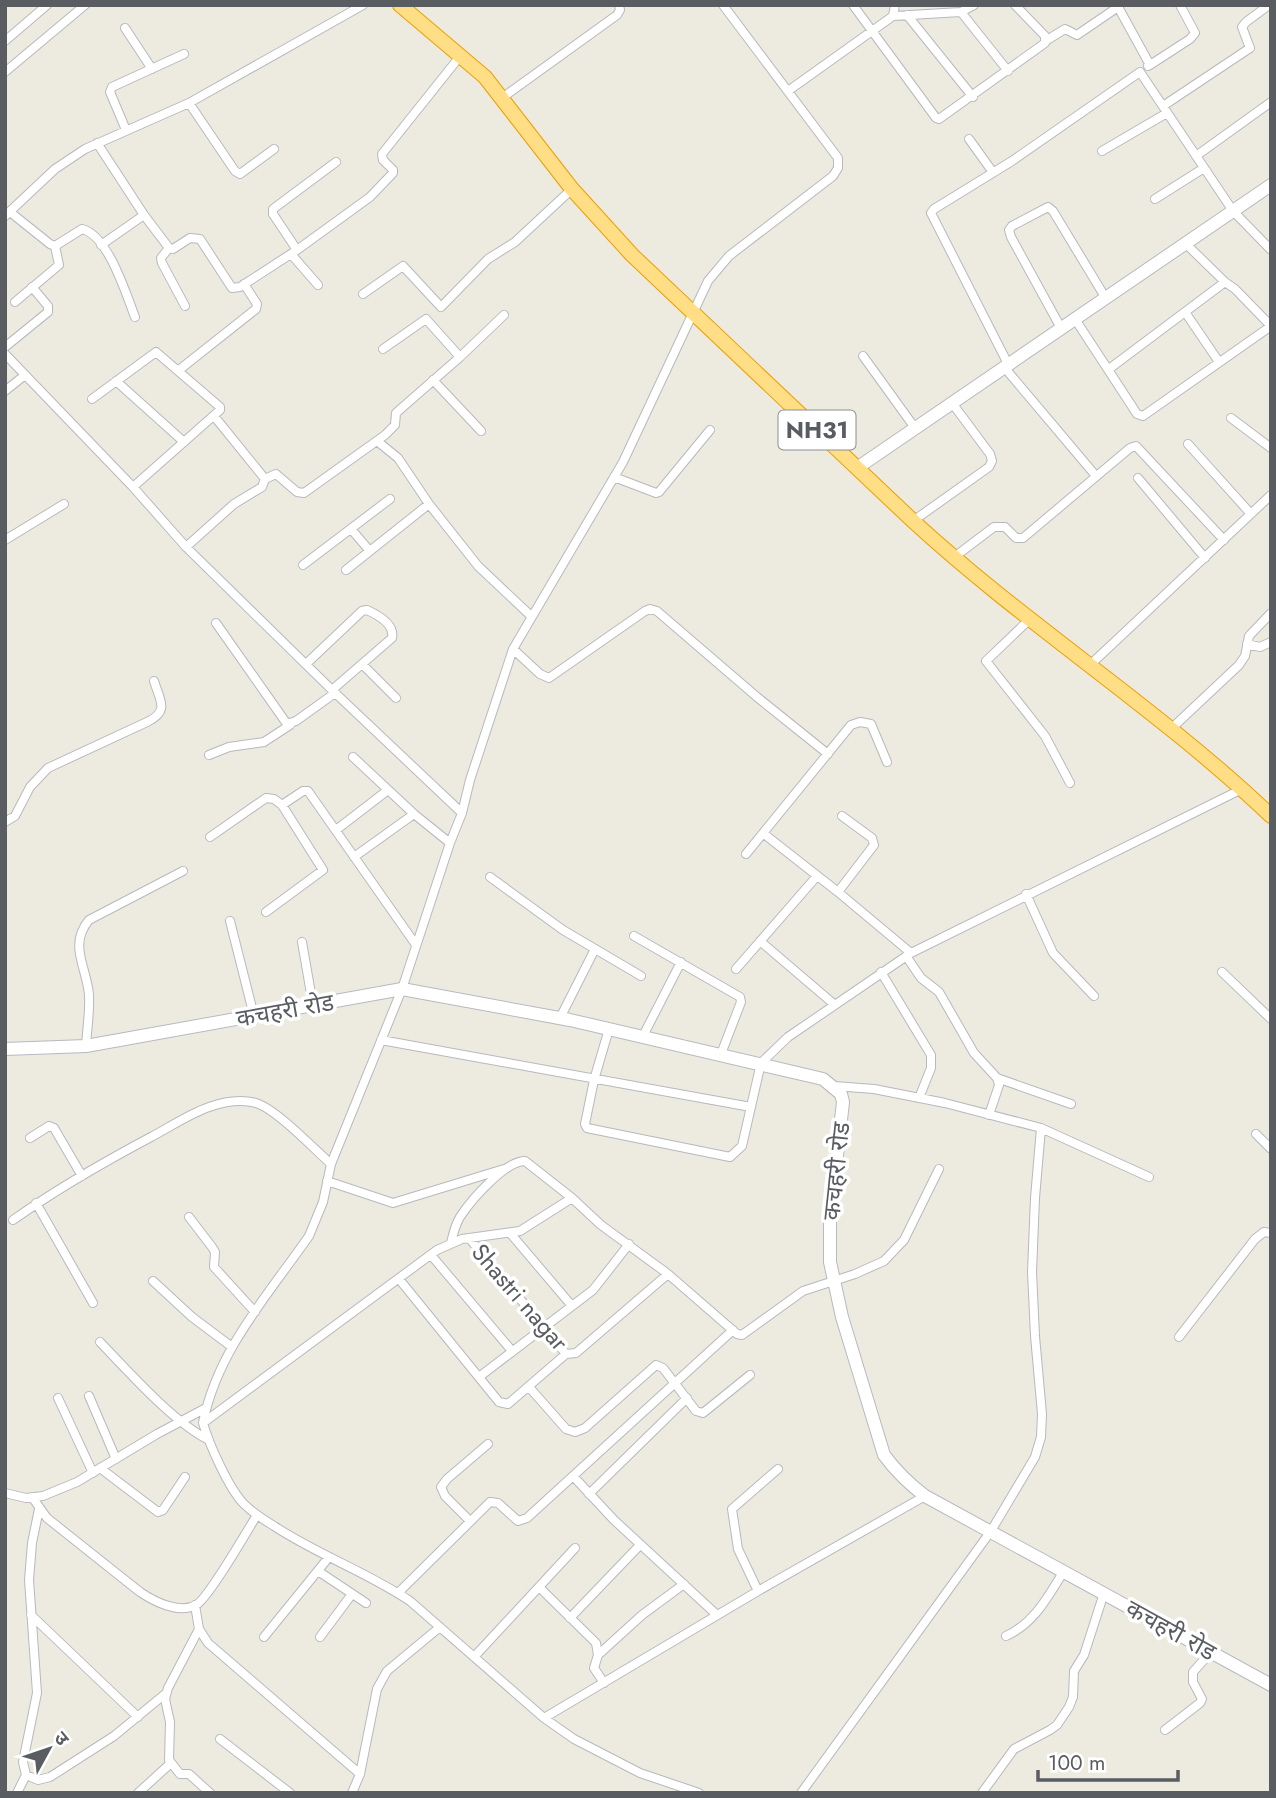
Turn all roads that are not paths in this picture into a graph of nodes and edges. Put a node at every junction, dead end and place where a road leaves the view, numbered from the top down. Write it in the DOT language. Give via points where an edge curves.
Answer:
graph roads {
  1 [pos="47,5"];
  2 [pos="85,5"];
  3 [pos="363,5"];
  4 [pos="400,5"];
  5 [pos="619,5"];
  6 [pos="723,5"];
  7 [pos="853,5"];
  8 [pos="895,5"];
  9 [pos="974,5"];
  10 [pos="1015,5"];
  11 [pos="1180,5"];
  12 [pos="1269,5"];
  13 [pos="1118,6"];
  14 [pos="961,12"];
  15 [pos="907,15"];
  16 [pos="893,16"];
  17 [pos="125,28"];
  18 [pos="873,32"];
  19 [pos="1047,40"];
  20 [pos="5,41"];
  21 [pos="184,54"];
  22 [pos="461,55"];
  23 [pos="1150,65"];
  24 [pos="152,69"];
  25 [pos="1008,71"];
  26 [pos="5,72"];
  27 [pos="1140,72"];
  28 [pos="788,91"];
  29 [pos="972,97"];
  30 [pos="502,98"];
  31 [pos="1271,102"];
  32 [pos="189,103"];
  33 [pos="1165,110"];
  34 [pos="126,130"];
  35 [pos="970,139"];
  36 [pos="97,143"];
  37 [pos="274,149"];
  38 [pos="1102,151"];
  39 [pos="1196,156"];
  40 [pos="336,162"];
  41 [pos="1203,168"];
  42 [pos="992,172"];
  43 [pos="1271,185"];
  44 [pos="572,189"];
  45 [pos="1155,199"];
  46 [pos="1233,211"];
  47 [pos="8,214"];
  48 [pos="144,215"];
  49 [pos="1185,243"];
  50 [pos="101,245"];
  51 [pos="55,246"];
  52 [pos="169,248"];
  53 [pos="1271,250"];
  54 [pos="294,252"];
  55 [pos="1224,282"];
  56 [pos="244,284"];
  57 [pos="318,285"];
  58 [pos="32,287"];
  59 [pos="363,294"];
  60 [pos="1105,297"];
  61 [pos="15,302"];
  62 [pos="185,306"];
  63 [pos="1185,312"];
  64 [pos="693,314"];
  65 [pos="504,315"];
  66 [pos="135,317"];
  67 [pos="1075,319"];
  68 [pos="1271,326"];
  69 [pos="1061,328"];
  70 [pos="5,347"];
  71 [pos="383,349"];
  72 [pos="5,354"];
  73 [pos="863,356"];
  74 [pos="460,357"];
  75 [pos="1219,362"];
  76 [pos="1006,365"];
  77 [pos="1109,369"];
  78 [pos="179,370"];
  79 [pos="25,375"];
  80 [pos="433,380"];
  81 [pos="116,381"];
  82 [pos="5,391"];
  83 [pos="92,399"];
  84 [pos="952,402"];
  85 [pos="214,416"];
  86 [pos="1231,418"];
  87 [pos="915,428"];
  88 [pos="710,430"];
  89 [pos="481,431"];
  90 [pos="377,441"];
  91 [pos="184,442"];
  92 [pos="1188,444"];
  93 [pos="1271,448"];
  94 [pos="857,468"];
  95 [pos="1096,476"];
  96 [pos="614,477"];
  97 [pos="1138,478"];
  98 [pos="265,479"];
  99 [pos="133,487"];
  100 [pos="1271,495"];
  101 [pos="390,499"];
  102 [pos="429,503"];
  103 [pos="64,504"];
  104 [pos="1251,514"];
  105 [pos="913,522"];
  106 [pos="351,528"];
  107 [pos="5,540"];
  108 [pos="1224,540"];
  109 [pos="186,547"];
  110 [pos="369,551"];
  111 [pos="953,558"];
  112 [pos="1205,558"];
  113 [pos="303,565"];
  114 [pos="346,570"];
  115 [pos="1271,613"];
  116 [pos="531,616"];
  117 [pos="1031,618"];
  118 [pos="216,623"];
  119 [pos="1271,642"];
  120 [pos="1247,644"];
  121 [pos="513,649"];
  122 [pos="306,664"];
  123 [pos="362,664"];
  124 [pos="1090,665"];
  125 [pos="154,681"];
  126 [pos="334,692"];
  127 [pos="396,698"];
  128 [pos="290,725"];
  129 [pos="1172,728"];
  130 [pos="828,754"];
  131 [pos="209,755"];
  132 [pos="353,757"];
  133 [pos="887,762"];
  134 [pos="1070,783"];
  135 [pos="1242,789"];
  136 [pos="387,790"];
  137 [pos="282,805"];
  138 [pos="462,813"];
  139 [pos="414,814"];
  140 [pos="842,816"];
  141 [pos="1271,816"];
  142 [pos="5,822"];
  143 [pos="336,830"];
  144 [pos="764,834"];
  145 [pos="211,837"];
  146 [pos="450,843"];
  147 [pos="746,854"];
  148 [pos="354,857"];
  149 [pos="183,871"];
  150 [pos="817,876"];
  151 [pos="490,877"];
  152 [pos="838,891"];
  153 [pos="1026,894"];
  154 [pos="266,912"];
  155 [pos="230,921"];
  156 [pos="634,936"];
  157 [pos="760,941"];
  158 [pos="302,942"];
  159 [pos="416,946"];
  160 [pos="595,949"];
  161 [pos="908,955"];
  162 [pos="681,962"];
  163 [pos="736,969"];
  164 [pos="881,972"];
  165 [pos="1222,972"];
  166 [pos="641,976"];
  167 [pos="402,989"];
  168 [pos="1094,996"];
  169 [pos="835,1004"];
  170 [pos="313,1005"];
  171 [pos="254,1016"];
  172 [pos="560,1018"];
  173 [pos="1271,1019"];
  174 [pos="609,1029"];
  175 [pos="643,1037"];
  176 [pos="381,1040"];
  177 [pos="86,1046"];
  178 [pos="5,1049"];
  179 [pos="721,1054"];
  180 [pos="761,1063"];
  181 [pos="997,1078"];
  182 [pos="594,1080"];
  183 [pos="834,1086"];
  184 [pos="919,1098"];
  185 [pos="1071,1104"];
  186 [pos="751,1107"];
  187 [pos="989,1115"];
  188 [pos="1041,1128"];
  189 [pos="1256,1134"];
  190 [pos="30,1138"];
  191 [pos="1271,1149"];
  192 [pos="331,1164"];
  193 [pos="507,1168"];
  194 [pos="939,1169"];
  195 [pos="82,1175"];
  196 [pos="1149,1177"];
  197 [pos="327,1181"];
  198 [pos="572,1198"];
  199 [pos="36,1203"];
  200 [pos="189,1217"];
  201 [pos="13,1220"];
  202 [pos="510,1233"];
  203 [pos="1271,1233"];
  204 [pos="469,1237"];
  205 [pos="451,1243"];
  206 [pos="629,1244"];
  207 [pos="431,1255"];
  208 [pos="668,1274"];
  209 [pos="399,1279"];
  210 [pos="832,1280"];
  211 [pos="153,1281"];
  212 [pos="93,1303"];
  213 [pos="572,1306"];
  214 [pos="255,1312"];
  215 [pos="543,1327"];
  216 [pos="733,1330"];
  217 [pos="1179,1337"];
  218 [pos="100,1342"];
  219 [pos="232,1347"];
  220 [pos="512,1351"];
  221 [pos="566,1354"];
  222 [pos="750,1375"];
  223 [pos="479,1377"];
  224 [pos="674,1382"];
  225 [pos="529,1387"];
  226 [pos="89,1396"];
  227 [pos="58,1398"];
  228 [pos="687,1398"];
  229 [pos="206,1408"];
  230 [pos="181,1421"];
  231 [pos="203,1423"];
  232 [pos="209,1440"];
  233 [pos="488,1444"];
  234 [pos="116,1458"];
  235 [pos="778,1469"];
  236 [pos="97,1471"];
  237 [pos="573,1476"];
  238 [pos="185,1478"];
  239 [pos="5,1493"];
  240 [pos="589,1494"];
  241 [pos="925,1496"];
  242 [pos="32,1497"];
  243 [pos="39,1509"];
  244 [pos="257,1515"];
  245 [pos="470,1521"];
  246 [pos="991,1531"];
  247 [pos="640,1545"];
  248 [pos="575,1548"];
  249 [pos="329,1557"];
  250 [pos="318,1571"];
  251 [pos="1064,1571"];
  252 [pos="684,1584"];
  253 [pos="538,1587"];
  254 [pos="758,1591"];
  255 [pos="398,1593"];
  256 [pos="1104,1593"];
  257 [pos="352,1594"];
  258 [pos="366,1602"];
  259 [pos="195,1605"];
  260 [pos="31,1615"];
  261 [pos="717,1615"];
  262 [pos="570,1618"];
  263 [pos="440,1627"];
  264 [pos="199,1629"];
  265 [pos="1006,1636"];
  266 [pos="264,1637"];
  267 [pos="320,1637"];
  268 [pos="1211,1652"];
  269 [pos="598,1655"];
  270 [pos="474,1657"];
  271 [pos="604,1682"];
  272 [pos="1271,1685"];
  273 [pos="165,1694"];
  274 [pos="138,1717"];
  275 [pos="544,1718"];
  276 [pos="1165,1730"];
  277 [pos="220,1739"];
  278 [pos="171,1763"];
  279 [pos="360,1774"];
  280 [pos="26,1775"];
  281 [pos="17,1793"];
  282 [pos="138,1793"];
  283 [pos="210,1793"];
  284 [pos="290,1793"];
  285 [pos="352,1793"];
  286 [pos="699,1793"];
  287 [pos="801,1793"];
  288 [pos="982,1793"];
  1 -- 20 [label="street"];
  2 -- 26 [label="street"];
  3 -- 32 [label="street"];
  4 -- 22 [label="highway, NH31"];
  5 -- 30 [label="street" via="617,15"];
  6 -- 28 [label="street"];
  7 -- 18 [label="street"];
  8 -- 16 [label="street"];
  9 -- 14 [label="street"];
  10 -- 19 [label="street"];
  11 -- 23 [label="street" via="1195,33"];
  12 -- 33 [label="street" via="1242,27 1250,48"];
  13 -- 19 [label="street" via="1077,35 1065,29"];
  13 -- 23 [label="street"];
  14 -- 15 [label="street"];
  14 -- 25 [label="street"];
  15 -- 16 [label="street"];
  15 -- 29 [label="street"];
  16 -- 18 [label="street"];
  17 -- 24 [label="street"];
  18 -- 28 [label="street"];
  18 -- 29 [label="street" via="936,118"];
  19 -- 25 [label="street"];
  21 -- 24 [label="street"];
  22 -- 30 [label="highway, NH31"];
  22 -- 54 [label="street" via="382,155 393,173 370,197"];
  23 -- 27 [label="street"];
  24 -- 34 [label="street" via="110,92"];
  25 -- 29 [label="street"];
  27 -- 33 [label="street"];
  27 -- 42 [label="street"];
  28 -- 64 [label="street" via="838,158 838,167 833,176 720,264"];
  30 -- 44 [label="highway, NH31"];
  31 -- 39 [label="street"];
  32 -- 34 [label="street"];
  32 -- 37 [label="street" via="240,174"];
  33 -- 38 [label="street"];
  33 -- 39 [label="street"];
  34 -- 36 [label="street"];
  35 -- 42 [label="street"];
  36 -- 47 [label="street" via="55,169"];
  36 -- 48 [label="street"];
  39 -- 41 [label="street"];
  40 -- 54 [label="street" via="272,211"];
  41 -- 45 [label="street"];
  41 -- 46 [label="street"];
  42 -- 76 [label="street" via="931,213"];
  43 -- 46 [label="main road"];
  44 -- 59 [label="street" via="441,307 403,266"];
  44 -- 64 [label="highway, NH31"];
  46 -- 49 [label="main road"];
  46 -- 53 [label="street"];
  47 -- 51 [label="street"];
  48 -- 50 [label="street"];
  48 -- 52 [label="street"];
  49 -- 55 [label="street"];
  49 -- 60 [label="main road"];
  50 -- 51 [label="street" via="82,229"];
  50 -- 66 [label="street"];
  51 -- 58 [label="street" via="59,265"];
  52 -- 56 [label="street" via="194,237 232,288"];
  52 -- 62 [label="street" via="162,263"];
  54 -- 56 [label="street"];
  54 -- 57 [label="street"];
  55 -- 63 [label="street"];
  55 -- 68 [label="street"];
  56 -- 78 [label="street" via="256,309"];
  58 -- 61 [label="street"];
  58 -- 70 [label="street" via="48,312"];
  60 -- 67 [label="main road"];
  60 -- 69 [label="street" via="1048,207 1012,226 1011,237"];
  63 -- 75 [label="street"];
  63 -- 77 [label="street"];
  64 -- 94 [label="highway, NH31"];
  64 -- 96 [label="street"];
  65 -- 74 [label="street"];
  67 -- 69 [label="main road"];
  67 -- 77 [label="street"];
  68 -- 75 [label="street"];
  69 -- 76 [label="main road"];
  71 -- 74 [label="street" via="426,319"];
  72 -- 79 [label="street"];
  73 -- 87 [label="street"];
  74 -- 80 [label="street"];
  75 -- 77 [label="street" via="1143,416 1137,414"];
  76 -- 84 [label="main road"];
  76 -- 95 [label="street"];
  78 -- 81 [label="street" via="156,352"];
  78 -- 85 [label="street" via="220,407"];
  79 -- 82 [label="street"];
  79 -- 99 [label="street"];
  80 -- 89 [label="street"];
  80 -- 90 [label="street" via="396,413 393,428"];
  81 -- 83 [label="street"];
  81 -- 91 [label="street"];
  84 -- 87 [label="main road"];
  84 -- 105 [label="street" via="992,461"];
  85 -- 91 [label="street"];
  85 -- 98 [label="street"];
  86 -- 93 [label="street"];
  87 -- 94 [label="main road"];
  88 -- 96 [label="street" via="659,492"];
  90 -- 98 [label="street" via="301,493 276,474"];
  90 -- 102 [label="street" via="398,458"];
  91 -- 99 [label="street"];
  92 -- 104 [label="street"];
  94 -- 105 [label="highway, NH31"];
  95 -- 108 [label="street" via="1136,446"];
  95 -- 111 [label="street" via="1023,538 1016,538 1005,527 994,527"];
  96 -- 116 [label="street"];
  97 -- 112 [label="street"];
  98 -- 109 [label="street" via="262,487 234,504"];
  99 -- 109 [label="street"];
  100 -- 104 [label="street"];
  101 -- 106 [label="street"];
  102 -- 110 [label="street"];
  102 -- 116 [label="street" via="478,566"];
  103 -- 107 [label="street"];
  104 -- 108 [label="street"];
  105 -- 111 [label="highway, NH31"];
  106 -- 110 [label="street"];
  106 -- 113 [label="street"];
  108 -- 112 [label="street"];
  109 -- 122 [label="street"];
  110 -- 114 [label="street"];
  111 -- 117 [label="highway, NH31"];
  112 -- 124 [label="street"];
  115 -- 120 [label="street" via="1253,629"];
  116 -- 121 [label="street"];
  117 -- 124 [label="highway, NH31"];
  117 -- 134 [label="street" via="986,661 1045,736"];
  118 -- 128 [label="street"];
  119 -- 120 [label="street" via="1260,647"];
  120 -- 129 [label="street" via="1239,666"];
  121 -- 130 [label="street" via="548,678 645,611 657,611"];
  121 -- 138 [label="street"];
  122 -- 123 [label="street" via="367,610 391,626 393,634"];
  122 -- 126 [label="street"];
  123 -- 126 [label="street"];
  123 -- 127 [label="street"];
  124 -- 129 [label="highway, NH31"];
  125 -- 142 [label="street" via="161,713 48,768 30,787 15,816"];
  126 -- 128 [label="street"];
  126 -- 138 [label="street"];
  128 -- 131 [label="street" via="264,742"];
  129 -- 135 [label="highway, NH31"];
  130 -- 133 [label="street" via="850,725 866,723 874,729"];
  130 -- 144 [label="street"];
  132 -- 136 [label="street"];
  135 -- 141 [label="highway, NH31"];
  135 -- 153 [label="street"];
  136 -- 139 [label="street"];
  136 -- 143 [label="street"];
  137 -- 143 [label="street" via="308,791"];
  137 -- 145 [label="street" via="266,798"];
  137 -- 154 [label="street" via="323,870"];
  138 -- 146 [label="street"];
  139 -- 146 [label="street"];
  139 -- 148 [label="street"];
  140 -- 152 [label="street" via="872,838 874,845"];
  143 -- 148 [label="street"];
  144 -- 147 [label="street"];
  144 -- 150 [label="street"];
  146 -- 159 [label="street"];
  148 -- 159 [label="street"];
  149 -- 177 [label="street" via="84,926 78,947 89,996"];
  150 -- 152 [label="street"];
  150 -- 157 [label="street"];
  151 -- 160 [label="street"];
  152 -- 161 [label="street"];
  153 -- 161 [label="street"];
  153 -- 168 [label="street" via="1053,953"];
  155 -- 171 [label="street"];
  156 -- 162 [label="street"];
  157 -- 163 [label="street"];
  157 -- 169 [label="street"];
  158 -- 170 [label="street"];
  159 -- 167 [label="street"];
  160 -- 166 [label="street"];
  160 -- 172 [label="street"];
  161 -- 164 [label="street"];
  161 -- 181 [label="street" via="921,978 939,992 974,1053"];
  162 -- 175 [label="street"];
  162 -- 179 [label="street" via="740,997"];
  164 -- 169 [label="street"];
  164 -- 184 [label="street" via="931,1055"];
  165 -- 173 [label="street"];
  167 -- 170 [label="main road, कचहरी रोड"];
  167 -- 172 [label="main road, कचहरी रोड"];
  167 -- 176 [label="street"];
  169 -- 180 [label="street"];
  170 -- 171 [label="main road, कचहरी रोड"];
  171 -- 177 [label="main road, कचहरी रोड"];
  172 -- 174 [label="main road, कचहरी रोड"];
  174 -- 175 [label="main road, कचहरी रोड"];
  174 -- 182 [label="street"];
  175 -- 179 [label="main road, कचहरी रोड"];
  176 -- 182 [label="street"];
  176 -- 192 [label="street"];
  177 -- 178 [label="main road, कचहरी रोड"];
  179 -- 180 [label="main road, कचहरी रोड"];
  180 -- 183 [label="main road, कचहरी रोड"];
  180 -- 186 [label="street"];
  181 -- 185 [label="street"];
  181 -- 187 [label="street"];
  182 -- 186 [label="street"];
  182 -- 186 [label="street" via="587,1128 723,1157 730,1157 742,1146"];
  183 -- 184 [label="street"];
  183 -- 210 [label="main road, कचहरी रोड" via="844,1102 830,1219"];
  184 -- 187 [label="street"];
  187 -- 188 [label="street"];
  188 -- 196 [label="street"];
  188 -- 246 [label="street" via="1032,1272 1041,1437 1035,1457"];
  189 -- 191 [label="street"];
  190 -- 195 [label="street" via="49,1126 54,1128"];
  192 -- 195 [label="street" via="272,1112 244,1101 207,1108"];
  192 -- 197 [label="street"];
  193 -- 197 [label="street" via="393,1203"];
  193 -- 198 [label="street" via="525,1160"];
  193 -- 205 [label="street" via="461,1217"];
  194 -- 210 [label="street" via="895,1252 872,1267"];
  195 -- 199 [label="street"];
  197 -- 214 [label="street" via="309,1236"];
  198 -- 202 [label="street"];
  198 -- 206 [label="street"];
  199 -- 201 [label="street"];
  199 -- 212 [label="street"];
  200 -- 214 [label="street" via="215,1252 214,1267"];
  202 -- 204 [label="street"];
  202 -- 213 [label="street"];
  203 -- 217 [label="street" via="1258,1234"];
  204 -- 205 [label="street"];
  204 -- 215 [label="street, Shastri nagar"];
  205 -- 207 [label="street"];
  206 -- 208 [label="street"];
  206 -- 213 [label="street" via="599,1284"];
  207 -- 209 [label="street"];
  207 -- 220 [label="street"];
  208 -- 216 [label="street"];
  208 -- 221 [label="street, Shastri nagar" via="576,1353"];
  209 -- 223 [label="street"];
  209 -- 231 [label="street"];
  210 -- 216 [label="street" via="795,1295 742,1335"];
  210 -- 241 [label="main road, कचहरी रोड" via="884,1455"];
  211 -- 219 [label="street"];
  213 -- 215 [label="street"];
  214 -- 219 [label="street"];
  215 -- 220 [label="street"];
  215 -- 221 [label="street, Shastri nagar"];
  216 -- 224 [label="street"];
  218 -- 230 [label="street"];
  219 -- 229 [label="street"];
  220 -- 223 [label="street"];
  221 -- 225 [label="street"];
  222 -- 228 [label="street" via="707,1412 696,1411"];
  223 -- 225 [label="street" via="504,1404"];
  224 -- 225 [label="street" via="656,1365 575,1432 566,1429"];
  224 -- 228 [label="street"];
  224 -- 237 [label="street"];
  226 -- 234 [label="street"];
  227 -- 236 [label="street"];
  228 -- 240 [label="street"];
  229 -- 230 [label="street"];
  229 -- 231 [label="street"];
  230 -- 232 [label="street"];
  230 -- 234 [label="street"];
  231 -- 232 [label="street"];
  232 -- 244 [label="street" via="232,1487"];
  233 -- 245 [label="street" via="441,1487 444,1496"];
  234 -- 236 [label="street"];
  235 -- 254 [label="street" via="732,1509 738,1549"];
  236 -- 238 [label="street" via="158,1512"];
  236 -- 242 [label="street" via="54,1492"];
  237 -- 240 [label="street"];
  237 -- 245 [label="street" via="522,1521 494,1502"];
  239 -- 242 [label="street"];
  240 -- 247 [label="street"];
  241 -- 246 [label="main road, कचहरी रोड"];
  241 -- 254 [label="street"];
  242 -- 243 [label="street"];
  243 -- 259 [label="street" via="73,1541 153,1600 175,1607"];
  243 -- 260 [label="street" via="29,1580"];
  244 -- 249 [label="street"];
  244 -- 259 [label="street" via="203,1600"];
  245 -- 255 [label="street"];
  246 -- 251 [label="main road, कचहरी रोड"];
  246 -- 287 [label="street"];
  247 -- 252 [label="street"];
  247 -- 262 [label="street"];
  248 -- 253 [label="street"];
  249 -- 250 [label="street"];
  249 -- 255 [label="street"];
  250 -- 257 [label="street"];
  250 -- 266 [label="street"];
  251 -- 256 [label="main road, कचहरी रोड"];
  251 -- 265 [label="street" via="1036,1614"];
  252 -- 261 [label="street"];
  252 -- 269 [label="street"];
  253 -- 262 [label="street"];
  253 -- 270 [label="street"];
  254 -- 261 [label="street"];
  255 -- 263 [label="street"];
  256 -- 268 [label="main road, कचहरी रोड"];
  256 -- 288 [label="street" via="1084,1655 1074,1671 1069,1707 1057,1725 1014,1749"];
  257 -- 258 [label="street"];
  257 -- 267 [label="street"];
  259 -- 264 [label="street"];
  260 -- 274 [label="street"];
  260 -- 280 [label="street" via="38,1683 23,1762"];
  261 -- 271 [label="street"];
  262 -- 269 [label="street" via="596,1643"];
  263 -- 270 [label="street"];
  263 -- 279 [label="street" via="381,1678"];
  264 -- 273 [label="street"];
  264 -- 279 [label="street" via="208,1643"];
  268 -- 272 [label="main road, कचहरी रोड"];
  268 -- 276 [label="street" via="1193,1672 1200,1703"];
  269 -- 271 [label="street" via="594,1668"];
  270 -- 275 [label="street"];
  271 -- 275 [label="street"];
  273 -- 274 [label="street"];
  273 -- 278 [label="street"];
  274 -- 280 [label="street" via="44,1780"];
  275 -- 286 [label="street" via="640,1773"];
  277 -- 284 [label="street"];
  278 -- 282 [label="street"];
  278 -- 283 [label="street"];
  279 -- 285 [label="street"];
  280 -- 281 [label="street"];
}
